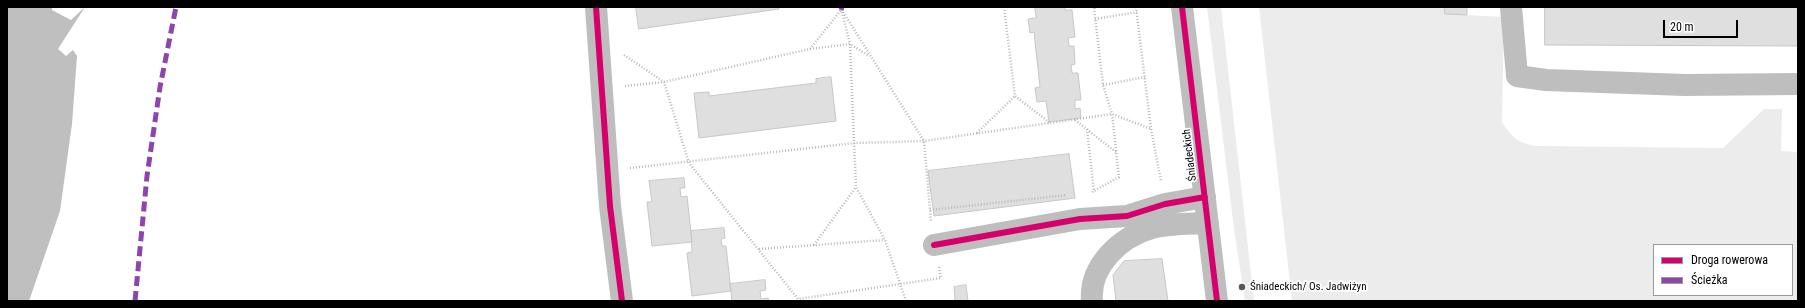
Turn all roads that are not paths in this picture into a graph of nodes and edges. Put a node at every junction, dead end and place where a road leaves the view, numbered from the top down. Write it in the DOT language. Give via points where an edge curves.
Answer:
graph roads {
  1 [pos="596,7"];
  2 [pos="1182,7"];
  3 [pos="1511,7"];
  4 [pos="1798,84"];
  5 [pos="1205,197"];
  6 [pos="1208,223"];
  7 [pos="934,245"];
  8 [pos="622,301"];
  9 [pos="1092,301"];
  10 [pos="1217,301"];
  1 -- 8 [label="street" via="610,206"];
  2 -- 5 [label="street, Śniadeckich"];
  3 -- 4 [label="street" via="1518,76 1546,80 1677,85"];
  5 -- 6 [label="street, Śniadeckich"];
  5 -- 7 [label="street" via="1165,204 1126,216 1080,219"];
  6 -- 9 [label="street" via="1152,228 1120,244 1108,254 1098,269 1091,290"];
  6 -- 10 [label="street, Śniadeckich"];
}
